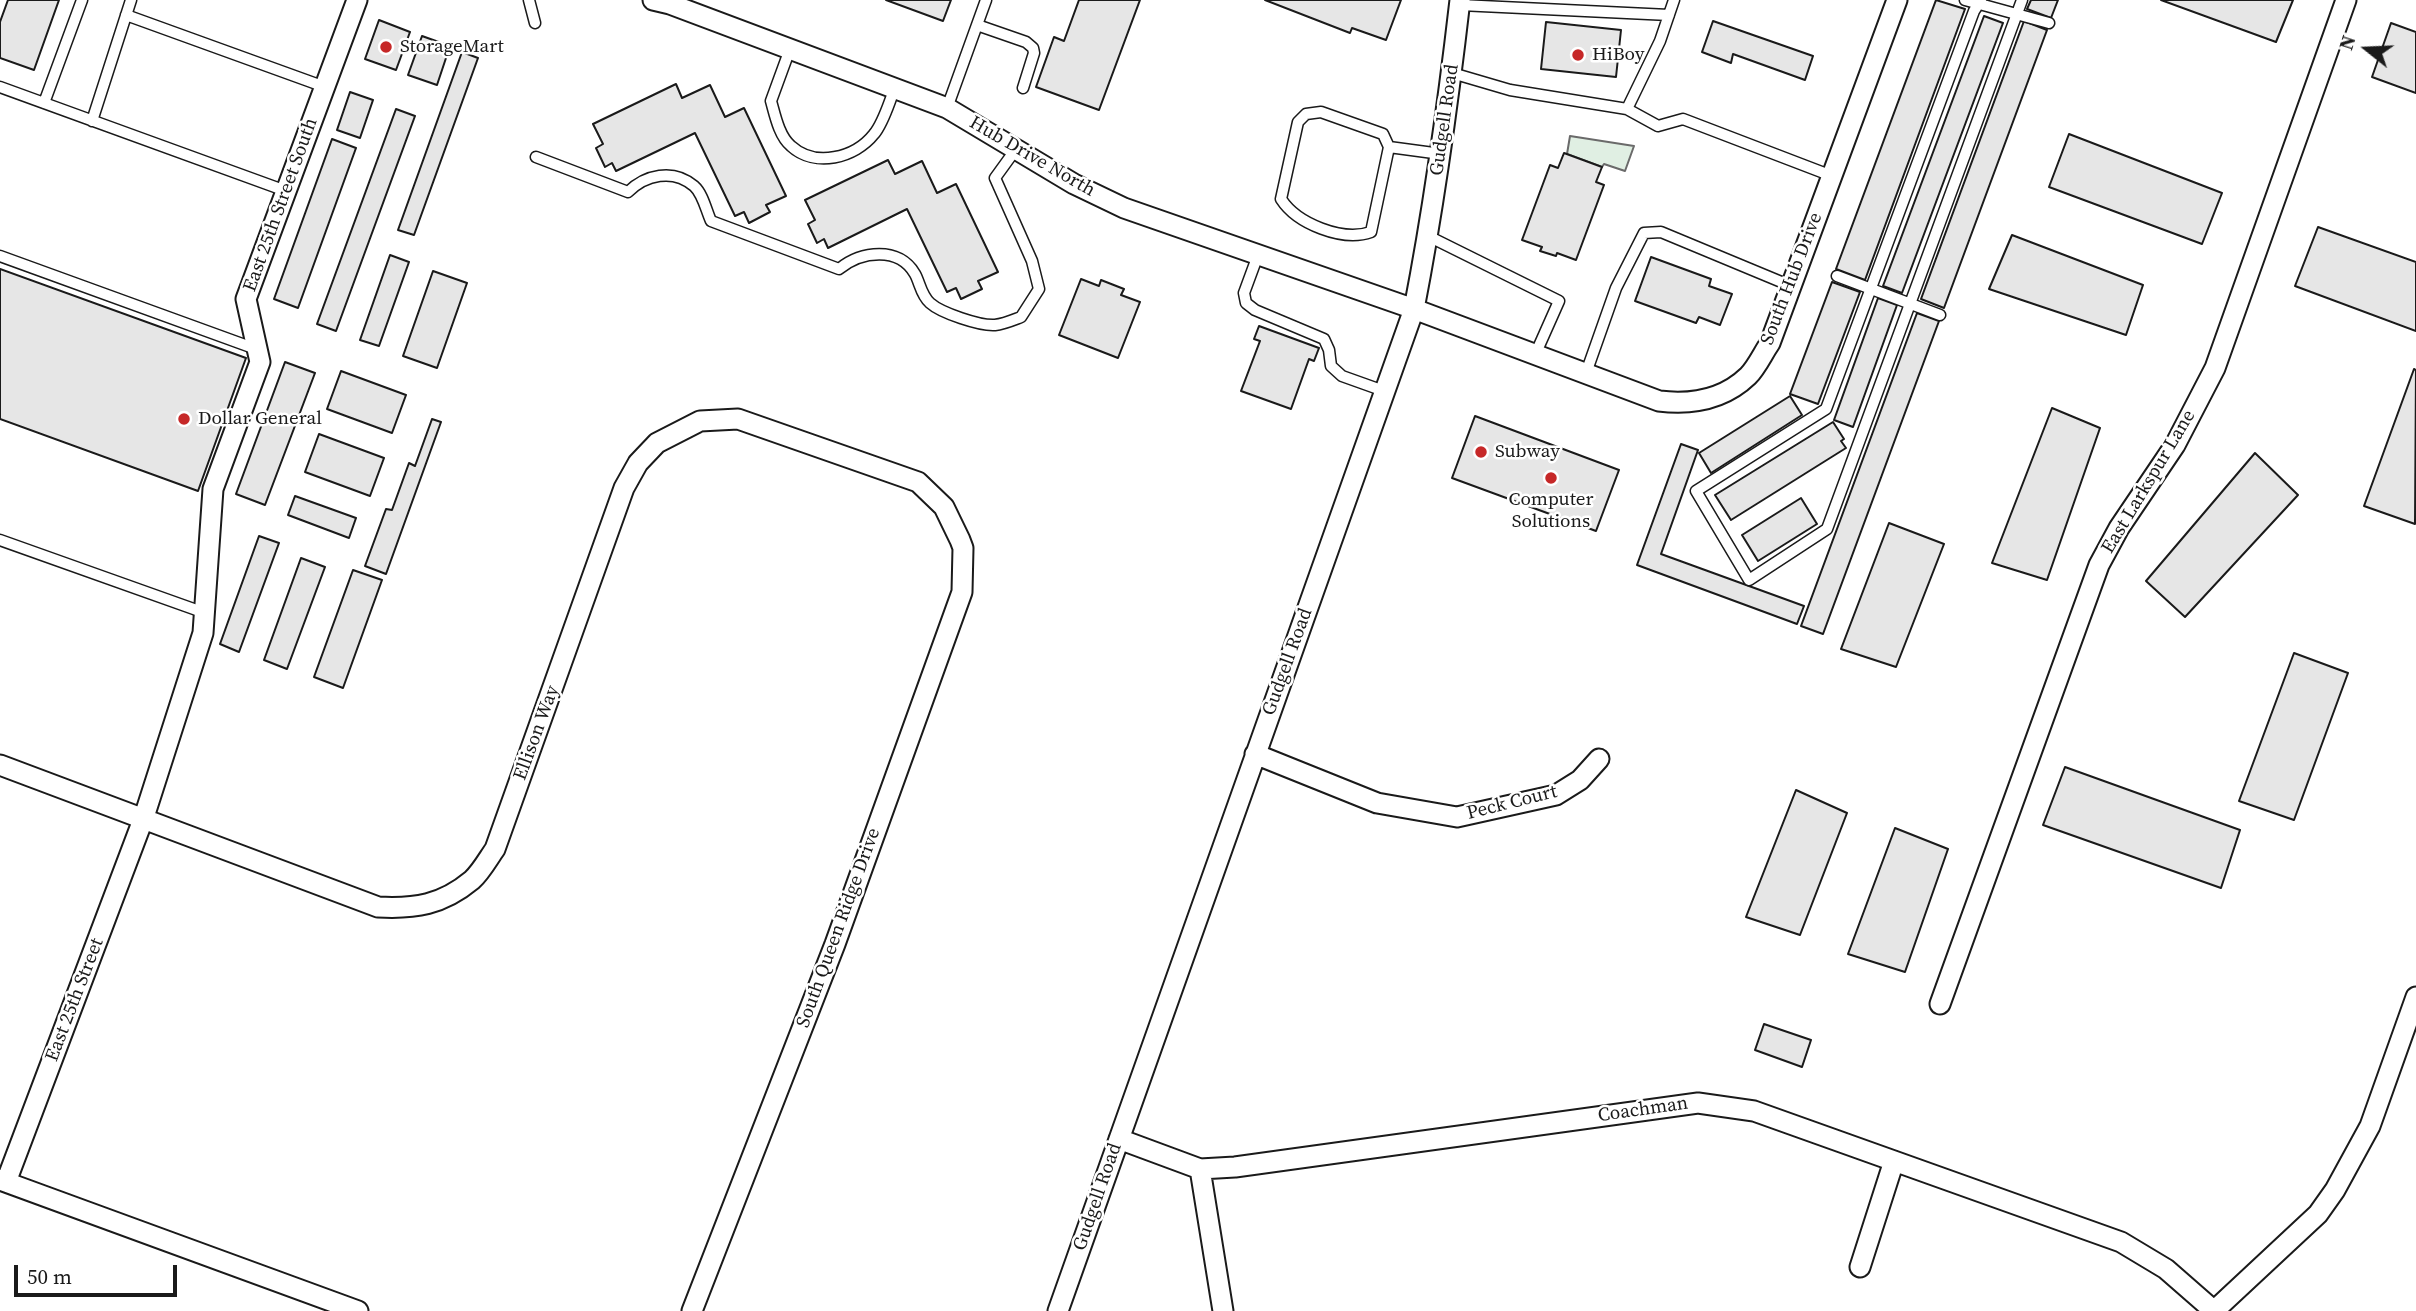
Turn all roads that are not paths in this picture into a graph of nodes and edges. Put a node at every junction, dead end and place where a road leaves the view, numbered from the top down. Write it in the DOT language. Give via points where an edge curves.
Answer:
graph roads {
  1 [pos="82,0"];
  2 [pos="131,0"];
  3 [pos="357,0"];
  4 [pos="530,0"];
  5 [pos="653,0"];
  6 [pos="986,0"];
  7 [pos="1674,0"];
  8 [pos="1897,0"];
  9 [pos="1965,0"];
  10 [pos="2022,0"];
  11 [pos="2346,0"];
  12 [pos="1980,2"];
  13 [pos="1460,3"];
  14 [pos="2017,13"];
  15 [pos="127,15"];
  16 [pos="1669,15"];
  17 [pos="535,23"];
  18 [pos="2049,23"];
  19 [pos="977,25"];
  20 [pos="790,49"];
  21 [pos="1452,73"];
  22 [pos="0,87"];
  23 [pos="325,87"];
  24 [pos="895,88"];
  25 [pos="1023,88"];
  26 [pos="44,103"];
  27 [pos="947,108"];
  28 [pos="1627,109"];
  29 [pos="92,121"];
  30 [pos="1389,147"];
  31 [pos="1016,149"];
  32 [pos="1441,154"];
  33 [pos="536,157"];
  34 [pos="1832,176"];
  35 [pos="286,191"];
  36 [pos="1428,236"];
  37 [pos="1258,255"];
  38 [pos="0,256"];
  39 [pos="1837,276"];
  40 [pos="1791,286"];
  41 [pos="1871,290"];
  42 [pos="1910,304"];
  43 [pos="1414,309"];
  44 [pos="1940,315"];
  45 [pos="258,350"];
  46 [pos="1535,355"];
  47 [pos="1586,373"];
  48 [pos="1384,391"];
  49 [pos="0,540"];
  50 [pos="960,540"];
  51 [pos="205,613"];
  52 [pos="1255,754"];
  53 [pos="1599,759"];
  54 [pos="0,765"];
  55 [pos="144,817"];
  56 [pos="2416,998"];
  57 [pos="1940,1004"];
  58 [pos="2412,1023"];
  59 [pos="1119,1139"];
  60 [pos="1894,1161"];
  61 [pos="1200,1168"];
  62 [pos="3,1181"];
  63 [pos="1860,1267"];
  64 [pos="358,1311"];
  65 [pos="692,1311"];
  66 [pos="1058,1311"];
  67 [pos="1223,1311"];
  68 [pos="2214,1311"];
  1 -- 26 [label="lane"];
  2 -- 15 [label="lane"];
  3 -- 23 [label="street, East 25th Street South"];
  4 -- 17 [label="lane"];
  5 -- 20 [label="street, Hub Drive North"];
  6 -- 19 [label="lane"];
  7 -- 16 [label="lane"];
  8 -- 34 [label="street, South Hub Drive"];
  9 -- 12 [label="lane"];
  10 -- 14 [label="lane"];
  11 -- 57 [label="street, East Larkspur Lane" via="2215,368 2175,445 2099,565"];
  12 -- 14 [label="lane"];
  12 -- 41 [label="lane"];
  13 -- 16 [label="lane"];
  13 -- 21 [label="street, Gudgell Road"];
  14 -- 18 [label="lane"];
  14 -- 42 [label="lane"];
  15 -- 23 [label="lane"];
  15 -- 29 [label="lane"];
  16 -- 28 [label="lane"];
  19 -- 25 [label="lane" via="1032,48"];
  19 -- 27 [label="lane"];
  20 -- 24 [label="street, Hub Drive North"];
  20 -- 24 [label="lane" via="771,101 791,147 819,159 840,157 875,133"];
  21 -- 28 [label="lane" via="1510,90"];
  21 -- 32 [label="street, Gudgell Road"];
  22 -- 26 [label="lane"];
  23 -- 35 [label="street, East 25th Street South"];
  24 -- 27 [label="street, Hub Drive North"];
  26 -- 29 [label="lane"];
  27 -- 31 [label="street, Hub Drive North"];
  28 -- 34 [label="lane" via="1658,126 1683,119"];
  29 -- 35 [label="lane"];
  30 -- 30 [label="lane" via="1371,232 1340,234 1307,221 1282,199 1298,122 1306,114 1321,112 1383,134"];
  30 -- 32 [label="lane"];
  31 -- 33 [label="lane" via="995,178 1032,261 1039,289 1021,317 993,326 930,303 915,273 891,256 875,253 839,268 711,221 695,187 680,178 647,178 628,191"];
  31 -- 37 [label="street, Hub Drive North" via="1124,208"];
  32 -- 36 [label="street, Gudgell Road"];
  34 -- 40 [label="street, South Hub Drive"];
  35 -- 45 [label="street, East 25th Street South" via="246,299"];
  36 -- 43 [label="street, Gudgell Road"];
  36 -- 46 [label="lane" via="1559,301"];
  37 -- 43 [label="street, Hub Drive North"];
  37 -- 48 [label="lane" via="1244,293 1246,303 1324,339 1331,366 1342,376"];
  38 -- 45 [label="lane"];
  39 -- 41 [label="lane"];
  40 -- 47 [label="street, South Hub Drive" via="1770,343 1749,375 1726,393 1680,404 1659,401"];
  40 -- 47 [label="lane" via="1661,232 1644,233 1616,288"];
  41 -- 42 [label="lane"];
  41 -- 42 [label="lane" via="1826,409 1696,491 1749,580 1827,529"];
  42 -- 44 [label="lane"];
  43 -- 46 [label="street, South Hub Drive"];
  43 -- 48 [label="street, Gudgell Road"];
  45 -- 51 [label="street, East 25th Street South" via="260,362 213,489"];
  46 -- 47 [label="street, South Hub Drive"];
  48 -- 52 [label="street, Gudgell Road"];
  49 -- 51 [label="lane"];
  50 -- 55 [label="street, Ellison Way" via="944,507 918,482 738,419 700,421 657,443 624,488 495,849 473,879 442,900 407,908 379,906"];
  50 -- 65 [label="street, South Queen Ridge Drive" via="962,592 835,944"];
  51 -- 55 [label="street, East 25th Street South" via="203,633"];
  52 -- 53 [label="street, Peck Court" via="1377,803 1457,817 1556,795 1580,780"];
  52 -- 59 [label="street, Gudgell Road"];
  54 -- 55 [label="street, Ellison Way"];
  55 -- 62 [label="street, East 25th Street"];
  56 -- 58 [label="street"];
  58 -- 68 [label="street" via="2370,1126 2335,1190 2318,1214"];
  59 -- 61 [label="street, Coachman"];
  59 -- 66 [label="street, Gudgell Road"];
  60 -- 61 [label="street, Coachman" via="1754,1111 1698,1103 1235,1167"];
  60 -- 63 [label="street"];
  60 -- 68 [label="street, Coachman" via="2121,1242 2166,1269"];
  61 -- 67 [label="street"];
  62 -- 64 [label="street"];
}
